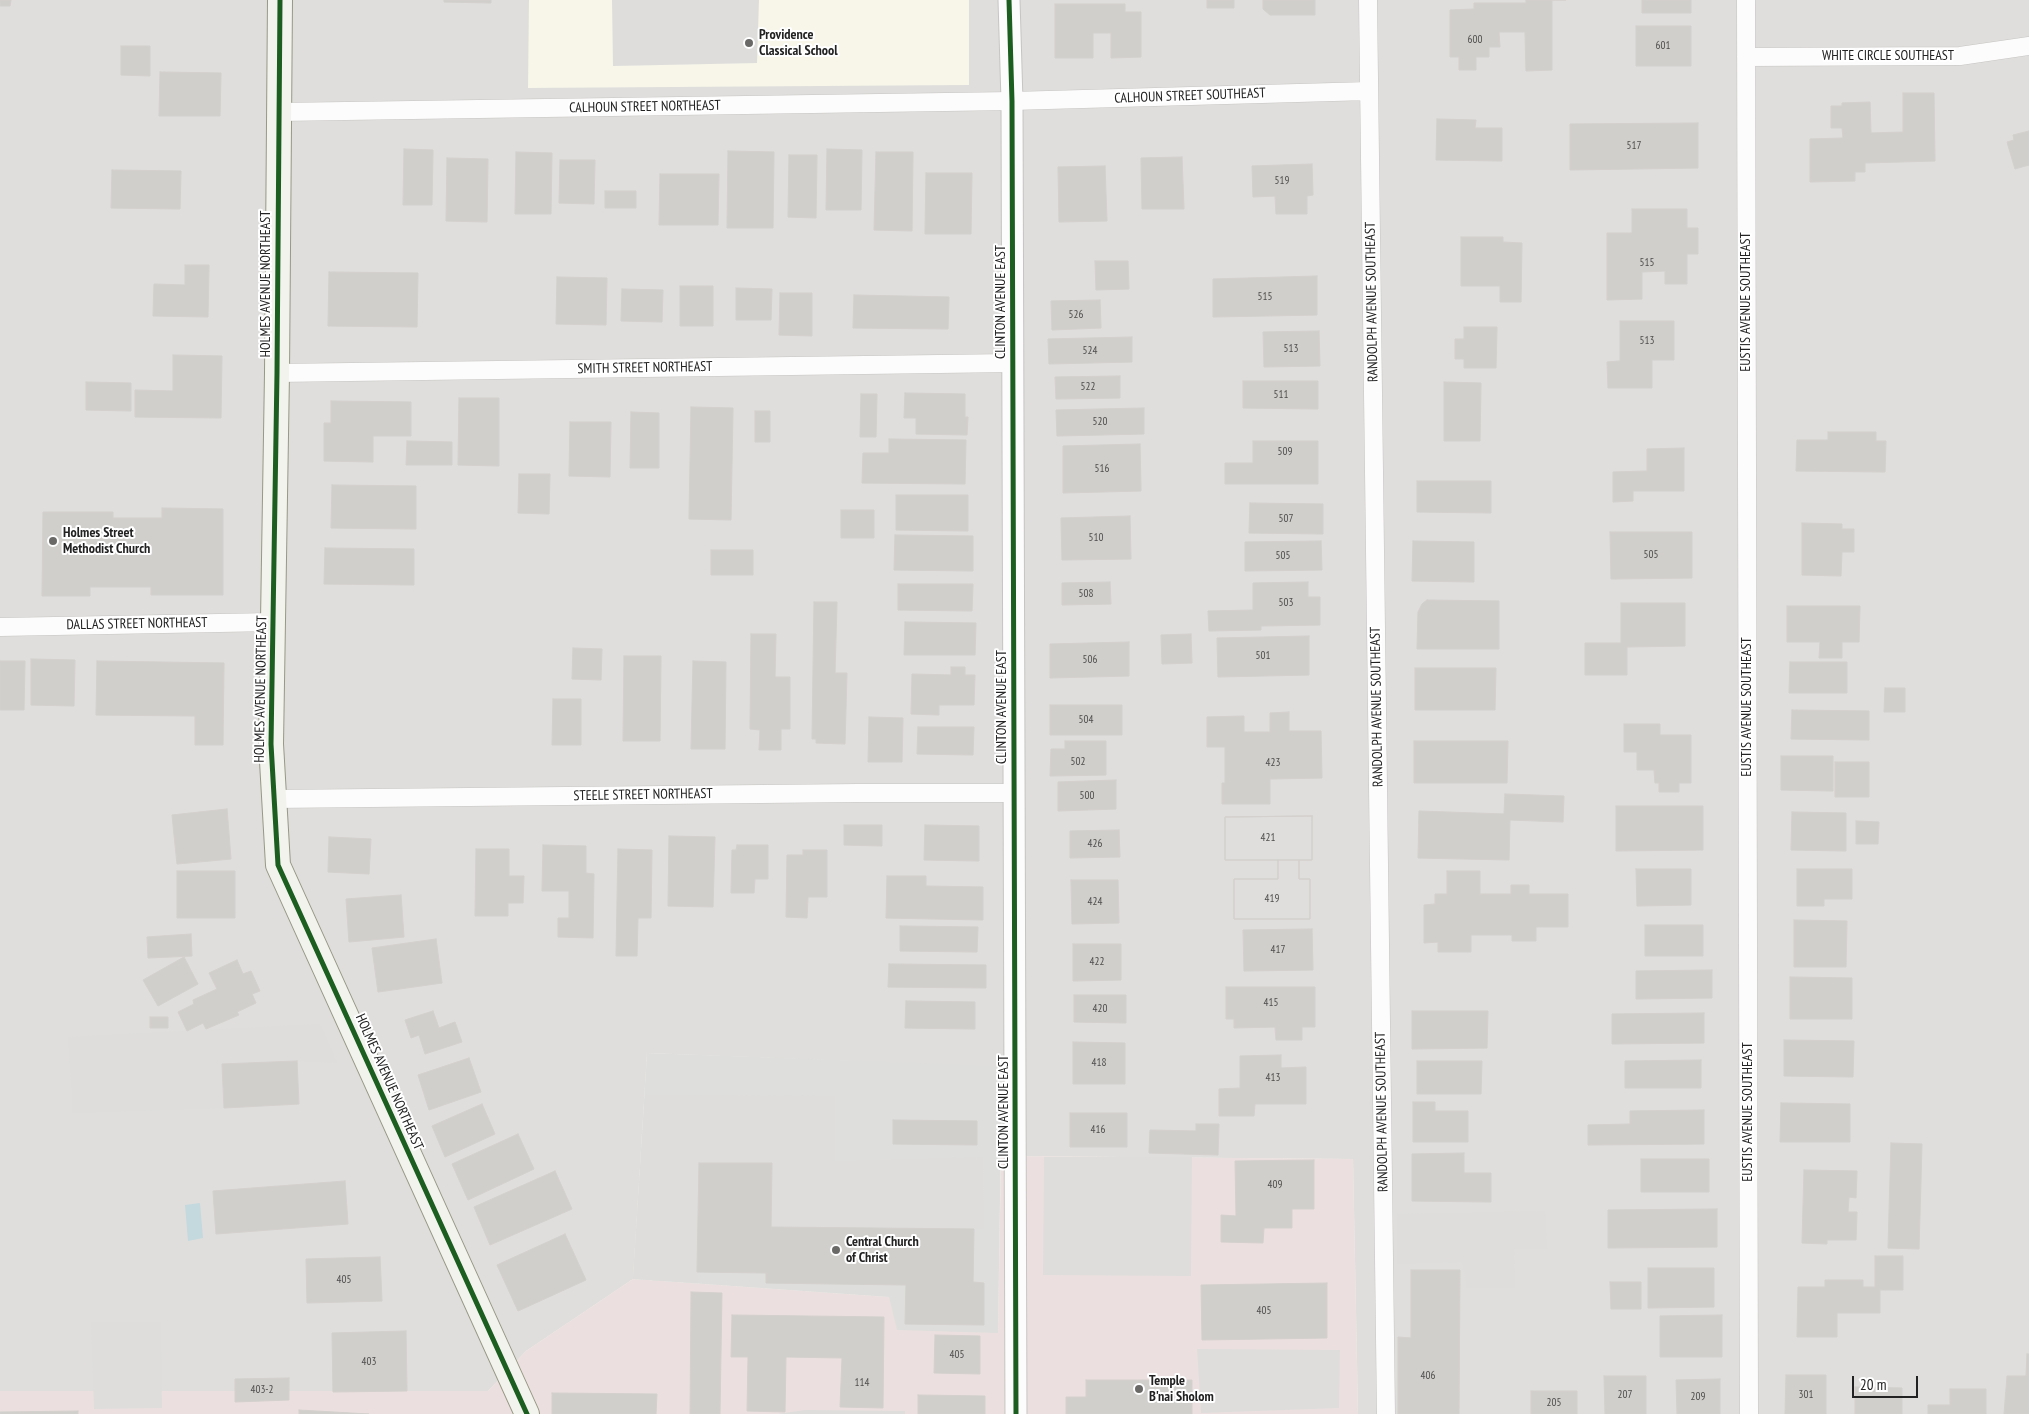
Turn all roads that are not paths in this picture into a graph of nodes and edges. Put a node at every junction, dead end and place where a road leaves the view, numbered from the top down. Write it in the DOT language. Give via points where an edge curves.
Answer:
graph roads {
  1 [pos="280,0"];
  2 [pos="1009,0"];
  3 [pos="1368,0"];
  4 [pos="1746,0"];
  5 [pos="2029,46"];
  6 [pos="1746,57"];
  7 [pos="1369,91"];
  8 [pos="1012,101"];
  9 [pos="279,112"];
  10 [pos="1012,363"];
  11 [pos="277,374"];
  12 [pos="274,622"];
  13 [pos="0,627"];
  14 [pos="1014,794"];
  15 [pos="273,799"];
  16 [pos="527,1414"];
  17 [pos="1016,1414"];
  18 [pos="1386,1414"];
  19 [pos="1749,1414"];
  1 -- 9 [label="main road, HOLMES AVENUE NORTHEAST"];
  2 -- 8 [label="street, CLINTON AVENUE EAST"];
  3 -- 7 [label="street, RANDOLPH AVENUE SOUTHEAST"];
  4 -- 6 [label="street, EUSTIS AVENUE SOUTHEAST"];
  5 -- 6 [label="street, WHITE CIRCLE SOUTHEAST" via="1960,56"];
  6 -- 19 [label="street, EUSTIS AVENUE SOUTHEAST"];
  7 -- 8 [label="street, CALHOUN STREET SOUTHEAST"];
  7 -- 18 [label="street, RANDOLPH AVENUE SOUTHEAST"];
  8 -- 9 [label="street, CALHOUN STREET NORTHEAST"];
  8 -- 10 [label="street, CLINTON AVENUE EAST"];
  9 -- 11 [label="main road, HOLMES AVENUE NORTHEAST"];
  10 -- 11 [label="street, SMITH STREET NORTHEAST"];
  10 -- 14 [label="street, CLINTON AVENUE EAST"];
  11 -- 12 [label="main road, HOLMES AVENUE NORTHEAST"];
  12 -- 13 [label="street, DALLAS STREET NORTHEAST"];
  12 -- 15 [label="main road, HOLMES AVENUE NORTHEAST"];
  14 -- 15 [label="street, STEELE STREET NORTHEAST"];
  14 -- 17 [label="street, CLINTON AVENUE EAST"];
  15 -- 16 [label="main road, HOLMES AVENUE NORTHEAST" via="278,865"];
}
